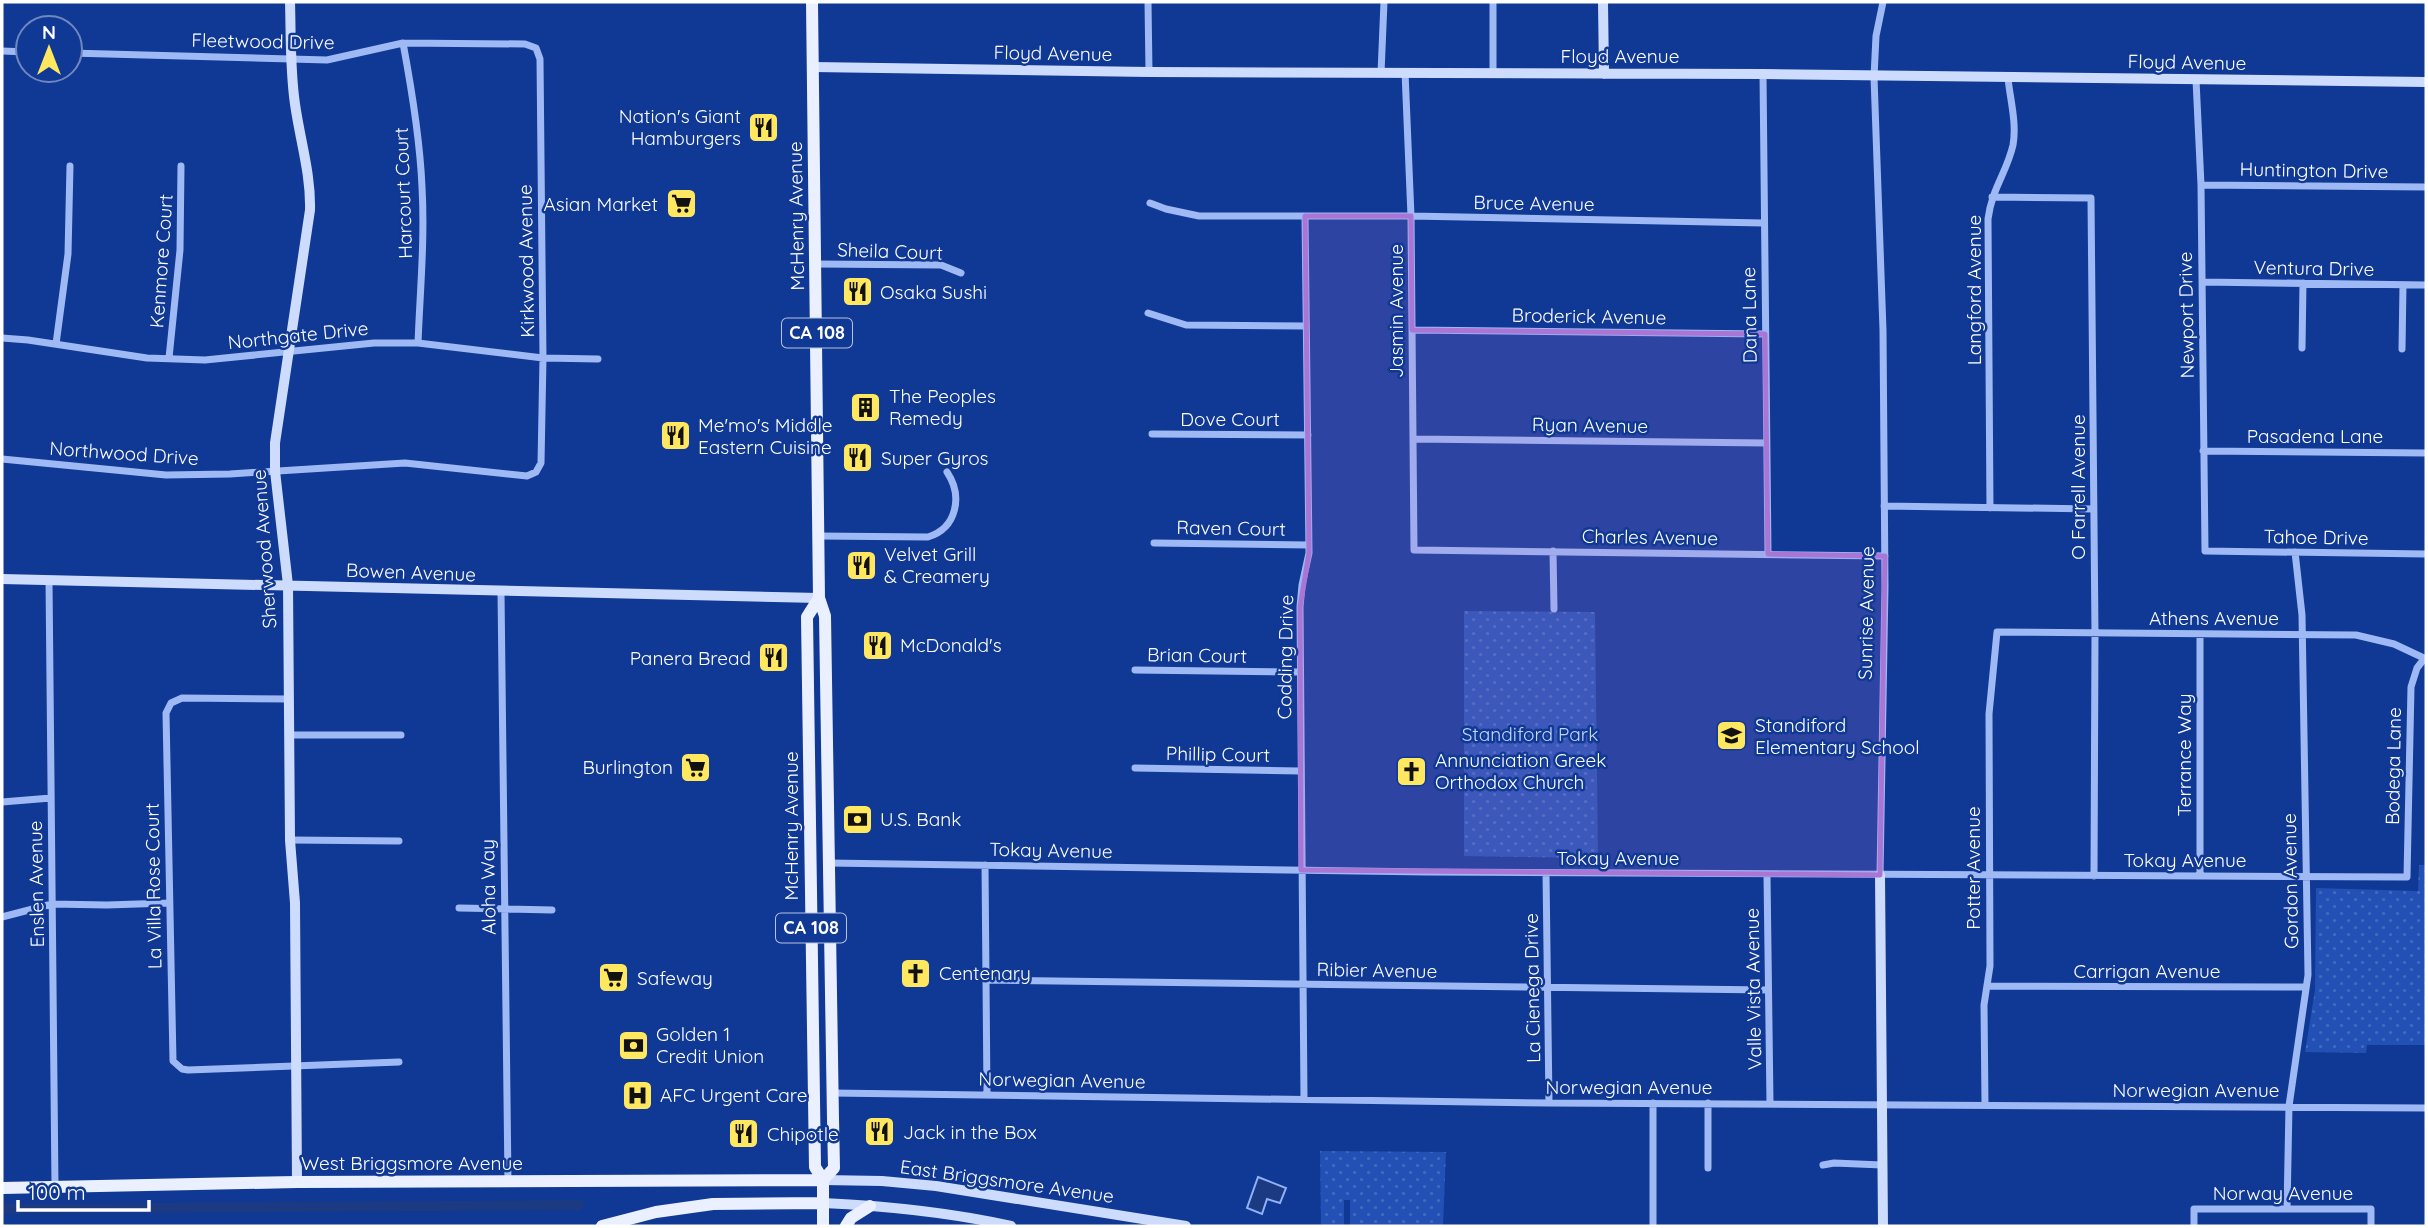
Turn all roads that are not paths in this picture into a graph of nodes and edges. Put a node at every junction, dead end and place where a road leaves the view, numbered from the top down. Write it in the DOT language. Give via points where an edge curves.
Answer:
graph roads {
  1 [pos="290,2"];
  2 [pos="812,2"];
  3 [pos="1148,2"];
  4 [pos="1384,2"];
  5 [pos="1493,2"];
  6 [pos="1602,2"];
  7 [pos="1883,2"];
  8 [pos="403,43"];
  9 [pos="536,48"];
  10 [pos="84,53"];
  11 [pos="291,58"];
  12 [pos="813,67"];
  13 [pos="1149,72"];
  14 [pos="1405,72"];
  15 [pos="1381,73"];
  16 [pos="1493,73"];
  17 [pos="1604,74"];
  18 [pos="1763,75"];
  19 [pos="1874,77"];
  20 [pos="2008,78"];
  21 [pos="2196,80"];
  22 [pos="2426,82"];
  23 [pos="70,166"];
  24 [pos="181,166"];
  25 [pos="2201,185"];
  26 [pos="2426,187"];
  27 [pos="1992,197"];
  28 [pos="1150,202"];
  29 [pos="1305,216"];
  30 [pos="1411,216"];
  31 [pos="1763,223"];
  32 [pos="816,264"];
  33 [pos="961,273"];
  34 [pos="2202,282"];
  35 [pos="2303,283"];
  36 [pos="2403,285"];
  37 [pos="2426,285"];
  38 [pos="1147,313"];
  39 [pos="1306,326"];
  40 [pos="1412,330"];
  41 [pos="1765,334"];
  42 [pos="2,338"];
  43 [pos="418,343"];
  44 [pos="56,344"];
  45 [pos="2302,348"];
  46 [pos="2402,349"];
  47 [pos="289,352"];
  48 [pos="169,358"];
  49 [pos="543,358"];
  50 [pos="598,359"];
  51 [pos="1152,434"];
  52 [pos="1308,435"];
  53 [pos="1413,439"];
  54 [pos="1766,443"];
  55 [pos="2203,451"];
  56 [pos="2426,453"];
  57 [pos="2,459"];
  58 [pos="275,471"];
  59 [pos="536,472"];
  60 [pos="947,472"];
  61 [pos="1884,506"];
  62 [pos="1990,508"];
  63 [pos="2093,509"];
  64 [pos="819,536"];
  65 [pos="1154,543"];
  66 [pos="1309,545"];
  67 [pos="1414,550"];
  68 [pos="1553,551"];
  69 [pos="2205,551"];
  70 [pos="2295,552"];
  71 [pos="1768,554"];
  72 [pos="2426,554"];
  73 [pos="1885,556"];
  74 [pos="2,579"];
  75 [pos="49,580"];
  76 [pos="288,585"];
  77 [pos="501,592"];
  78 [pos="819,598"];
  79 [pos="1554,609"];
  80 [pos="1997,632"];
  81 [pos="2095,634"];
  82 [pos="2200,634"];
  83 [pos="2303,635"];
  84 [pos="2425,659"];
  85 [pos="1135,670"];
  86 [pos="1300,672"];
  87 [pos="289,699"];
  88 [pos="289,735"];
  89 [pos="401,735"];
  90 [pos="1135,768"];
  91 [pos="1300,771"];
  92 [pos="51,798"];
  93 [pos="2,802"];
  94 [pos="290,840"];
  95 [pos="399,841"];
  96 [pos="828,863"];
  97 [pos="985,865"];
  98 [pos="1301,870"];
  99 [pos="1546,873"];
  100 [pos="1767,875"];
  101 [pos="1880,875"];
  102 [pos="1989,876"];
  103 [pos="2094,876"];
  104 [pos="2200,876"];
  105 [pos="2306,877"];
  106 [pos="2407,877"];
  107 [pos="169,903"];
  108 [pos="52,904"];
  109 [pos="459,908"];
  110 [pos="504,909"];
  111 [pos="552,910"];
  112 [pos="2,917"];
  113 [pos="986,980"];
  114 [pos="1302,984"];
  115 [pos="1987,986"];
  116 [pos="2306,987"];
  117 [pos="1548,989"];
  118 [pos="1768,990"];
  119 [pos="399,1062"];
  120 [pos="296,1066"];
  121 [pos="832,1093"];
  122 [pos="987,1095"];
  123 [pos="1304,1099"];
  124 [pos="1549,1102"];
  125 [pos="1653,1103"];
  126 [pos="1708,1103"];
  127 [pos="1770,1103"];
  128 [pos="1882,1104"];
  129 [pos="1985,1104"];
  130 [pos="2289,1106"];
  131 [pos="2426,1108"];
  132 [pos="1823,1164"];
  133 [pos="1882,1165"];
  134 [pos="1708,1168"];
  135 [pos="823,1180"];
  136 [pos="297,1182"];
  137 [pos="508,1182"];
  138 [pos="55,1187"];
  139 [pos="2,1188"];
  140 [pos="823,1203"];
  141 [pos="870,1206"];
  142 [pos="2287,1209"];
  143 [pos="602,1226"];
  144 [pos="823,1226"];
  145 [pos="846,1226"];
  146 [pos="1012,1226"];
  147 [pos="1186,1226"];
  148 [pos="1653,1226"];
  149 [pos="1883,1226"];
  150 [pos="2194,1226"];
  151 [pos="2371,1226"];
  1 -- 11 [label="street, Sherwood Avenue"];
  2 -- 12 [label="main road, McHenry Avenue / CA 108"];
  3 -- 13 [label="street"];
  4 -- 15 [label="street"];
  5 -- 16 [label="street"];
  6 -- 17 [label="street"];
  7 -- 19 [label="street, Sunrise Avenue"];
  8 -- 9 [label="street, Fleetwood Drive" via="525,44"];
  8 -- 11 [label="street, Fleetwood Drive" via="327,60"];
  8 -- 43 [label="street, Harcourt Court" via="422,187"];
  9 -- 49 [label="street, Kirkwood Avenue" via="540,59"];
  10 -- 11 [label="street, Fleetwood Drive"];
  11 -- 47 [label="street, Sherwood Avenue" via="310,201"];
  12 -- 13 [label="street, Floyd Avenue"];
  12 -- 32 [label="main road, McHenry Avenue / CA 108"];
  13 -- 15 [label="street, Floyd Avenue"];
  14 -- 15 [label="street, Floyd Avenue"];
  14 -- 16 [label="street, Floyd Avenue"];
  14 -- 30 [label="street, Jasmin Avenue"];
  16 -- 17 [label="street, Floyd Avenue"];
  17 -- 18 [label="street, Floyd Avenue"];
  18 -- 19 [label="street, Floyd Avenue"];
  18 -- 31 [label="street, Dana Lane"];
  19 -- 20 [label="street, Floyd Avenue"];
  19 -- 61 [label="street, Sunrise Avenue"];
  20 -- 21 [label="street, Floyd Avenue"];
  20 -- 27 [label="street, Langford Avenue" via="2013,144"];
  21 -- 22 [label="street, Floyd Avenue"];
  21 -- 25 [label="street, Newport Drive"];
  23 -- 44 [label="street" via="68,254"];
  24 -- 48 [label="street, Kenmore Court" via="179,262"];
  25 -- 26 [label="street, Huntington Drive"];
  25 -- 34 [label="street, Newport Drive"];
  27 -- 62 [label="street, Langford Avenue" via="1988,219"];
  27 -- 63 [label="street, O Farrell Avenue" via="2091,198"];
  28 -- 29 [label="street, Bruce Avenue" via="1199,216"];
  29 -- 30 [label="street, Bruce Avenue"];
  29 -- 39 [label="street, Codding Drive"];
  30 -- 31 [label="street, Bruce Avenue"];
  30 -- 40 [label="street, Jasmin Avenue"];
  31 -- 41 [label="street, Dana Lane"];
  32 -- 33 [label="street, Sheila Court" via="941,265"];
  32 -- 64 [label="main road, McHenry Avenue / CA 108"];
  34 -- 35 [label="street, Ventura Drive"];
  34 -- 55 [label="street, Newport Drive"];
  35 -- 36 [label="street, Ventura Drive"];
  35 -- 45 [label="street"];
  36 -- 37 [label="street, Ventura Drive"];
  36 -- 46 [label="street"];
  38 -- 39 [label="street" via="1186,325"];
  39 -- 52 [label="street, Codding Drive"];
  40 -- 41 [label="street, Broderick Avenue"];
  40 -- 53 [label="street, Jasmin Avenue"];
  41 -- 54 [label="street, Dana Lane"];
  42 -- 44 [label="street, Northgate Drive"];
  43 -- 47 [label="street, Northgate Drive"];
  43 -- 49 [label="street, Northgate Drive"];
  44 -- 48 [label="street, Northgate Drive"];
  47 -- 48 [label="street, Northgate Drive" via="205,360"];
  47 -- 58 [label="street, Sherwood Avenue"];
  49 -- 50 [label="street, Northgate Drive"];
  49 -- 59 [label="street, Kirkwood Avenue" via="541,463"];
  51 -- 52 [label="street, Dove Court"];
  52 -- 66 [label="street, Codding Drive"];
  53 -- 54 [label="street, Ryan Avenue"];
  53 -- 67 [label="street, Jasmin Avenue"];
  54 -- 71 [label="street, Dana Lane"];
  55 -- 56 [label="street, Pasadena Lane"];
  55 -- 69 [label="street, Newport Drive"];
  57 -- 58 [label="street, Northwood Drive" via="166,475"];
  58 -- 59 [label="street, Northwood Drive" via="405,463 527,476"];
  58 -- 76 [label="street, Sherwood Avenue"];
  60 -- 64 [label="street" via="956,490 955,508 949,524 935,535"];
  61 -- 62 [label="street"];
  61 -- 73 [label="street, Sunrise Avenue"];
  62 -- 63 [label="street"];
  63 -- 81 [label="street, O Farrell Avenue"];
  64 -- 78 [label="main road, McHenry Avenue / CA 108"];
  65 -- 66 [label="street, Raven Court"];
  66 -- 86 [label="street, Codding Drive" via="1301,596"];
  67 -- 68 [label="street, Charles Avenue"];
  68 -- 71 [label="street, Charles Avenue"];
  68 -- 79 [label="street"];
  69 -- 70 [label="street, Tahoe Drive"];
  70 -- 72 [label="street, Tahoe Drive"];
  70 -- 83 [label="street, Gordon Avenue"];
  71 -- 73 [label="street, Charles Avenue"];
  73 -- 101 [label="street, Sunrise Avenue"];
  74 -- 75 [label="street, Bowen Avenue"];
  75 -- 76 [label="street, Bowen Avenue"];
  75 -- 92 [label="street, Enslen Avenue"];
  76 -- 77 [label="street, Bowen Avenue"];
  76 -- 87 [label="street, Sherwood Avenue"];
  77 -- 78 [label="street, Bowen Avenue"];
  77 -- 110 [label="street, Aloha Way"];
  78 -- 96 [label="main road, McHenry Avenue / CA 108" via="825,616"];
  78 -- 135 [label="main road, McHenry Avenue / CA 108" via="807,617 815,1167"];
  80 -- 81 [label="street, Athens Avenue"];
  80 -- 102 [label="street, Potter Avenue" via="1989,714"];
  81 -- 82 [label="street, Athens Avenue"];
  81 -- 103 [label="street, O Farrell Avenue"];
  82 -- 83 [label="street, Athens Avenue"];
  82 -- 104 [label="street, Terrance Way"];
  83 -- 84 [label="street, Athens Avenue" via="2374,638"];
  83 -- 105 [label="street, Gordon Avenue"];
  84 -- 106 [label="street, Bodega Lane" via="2411,687"];
  85 -- 86 [label="street, Brian Court"];
  86 -- 91 [label="street, Codding Drive"];
  87 -- 88 [label="street, Sherwood Avenue"];
  87 -- 107 [label="street, La Villa Rose Court" via="182,698 169,707"];
  88 -- 89 [label="street"];
  88 -- 94 [label="street, Sherwood Avenue"];
  90 -- 91 [label="street, Phillip Court"];
  91 -- 98 [label="street, Codding Drive"];
  92 -- 93 [label="street"];
  92 -- 108 [label="street, Enslen Avenue"];
  94 -- 95 [label="street"];
  94 -- 120 [label="street, Sherwood Avenue"];
  96 -- 97 [label="street, Tokay Avenue"];
  96 -- 121 [label="main road, McHenry Avenue / CA 108"];
  97 -- 98 [label="street, Tokay Avenue"];
  97 -- 113 [label="street"];
  98 -- 99 [label="street, Tokay Avenue"];
  98 -- 114 [label="street, Codding Drive"];
  99 -- 100 [label="street, Tokay Avenue"];
  99 -- 117 [label="street, La Cienega Drive"];
  100 -- 101 [label="street, Tokay Avenue"];
  100 -- 118 [label="street, Valle Vista Avenue"];
  101 -- 102 [label="street, Tokay Avenue"];
  101 -- 128 [label="street, Sunrise Avenue"];
  102 -- 103 [label="street, Tokay Avenue"];
  102 -- 115 [label="street, Potter Avenue"];
  103 -- 104 [label="street, Tokay Avenue"];
  104 -- 105 [label="street, Tokay Avenue"];
  105 -- 106 [label="street, Tokay Avenue"];
  105 -- 116 [label="street, Gordon Avenue"];
  107 -- 108 [label="street"];
  107 -- 120 [label="street, La Villa Rose Court" via="172,1057 177,1066 188,1070"];
  108 -- 112 [label="street"];
  108 -- 138 [label="street, Enslen Avenue"];
  109 -- 110 [label="street"];
  110 -- 111 [label="street"];
  110 -- 137 [label="street, Aloha Way"];
  113 -- 114 [label="street, Ribier Avenue"];
  113 -- 122 [label="street"];
  114 -- 117 [label="street, Ribier Avenue"];
  114 -- 123 [label="street, Codding Drive"];
  115 -- 116 [label="street, Carrigan Avenue"];
  115 -- 129 [label="street, Potter Avenue"];
  116 -- 130 [label="street, Gordon Avenue"];
  117 -- 118 [label="street, Ribier Avenue"];
  117 -- 124 [label="street, La Cienega Drive"];
  118 -- 127 [label="street, Valle Vista Avenue"];
  119 -- 120 [label="street"];
  120 -- 136 [label="street, Sherwood Avenue"];
  121 -- 122 [label="street, Norwegian Avenue"];
  121 -- 135 [label="main road, McHenry Avenue / CA 108" via="834,1168"];
  122 -- 123 [label="street, Norwegian Avenue"];
  123 -- 124 [label="street, Norwegian Avenue"];
  124 -- 125 [label="street, Norwegian Avenue"];
  125 -- 126 [label="street, Norwegian Avenue"];
  125 -- 148 [label="street"];
  126 -- 127 [label="street, Norwegian Avenue"];
  126 -- 134 [label="street"];
  127 -- 128 [label="street, Norwegian Avenue"];
  128 -- 129 [label="street, Norwegian Avenue"];
  128 -- 133 [label="street, Sunrise Avenue"];
  129 -- 130 [label="street, Norwegian Avenue"];
  130 -- 131 [label="street, Norwegian Avenue"];
  130 -- 142 [label="street, Gordon Avenue"];
  132 -- 133 [label="street"];
  133 -- 149 [label="street, Sunrise Avenue"];
  135 -- 137 [label="main road, West Briggsmore Avenue"];
  135 -- 140 [label="main road, McHenry Avenue / CA 108"];
  135 -- 147 [label="street, East Briggsmore Avenue" via="947,1187"];
  136 -- 137 [label="main road, West Briggsmore Avenue"];
  136 -- 138 [label="main road, West Briggsmore Avenue"];
  138 -- 139 [label="main road, West Briggsmore Avenue"];
  140 -- 141 [label="street, East Briggsmore Avenue"];
  140 -- 143 [label="main road" via="713,1204"];
  140 -- 144 [label="main road, McHenry Avenue / CA 108"];
  141 -- 145 [label="main road"];
  141 -- 146 [label="street, East Briggsmore Avenue" via="967,1216"];
  142 -- 150 [label="street, Norway Avenue" via="2194,1209"];
  142 -- 151 [label="street, Norway Avenue" via="2371,1209"];
}
